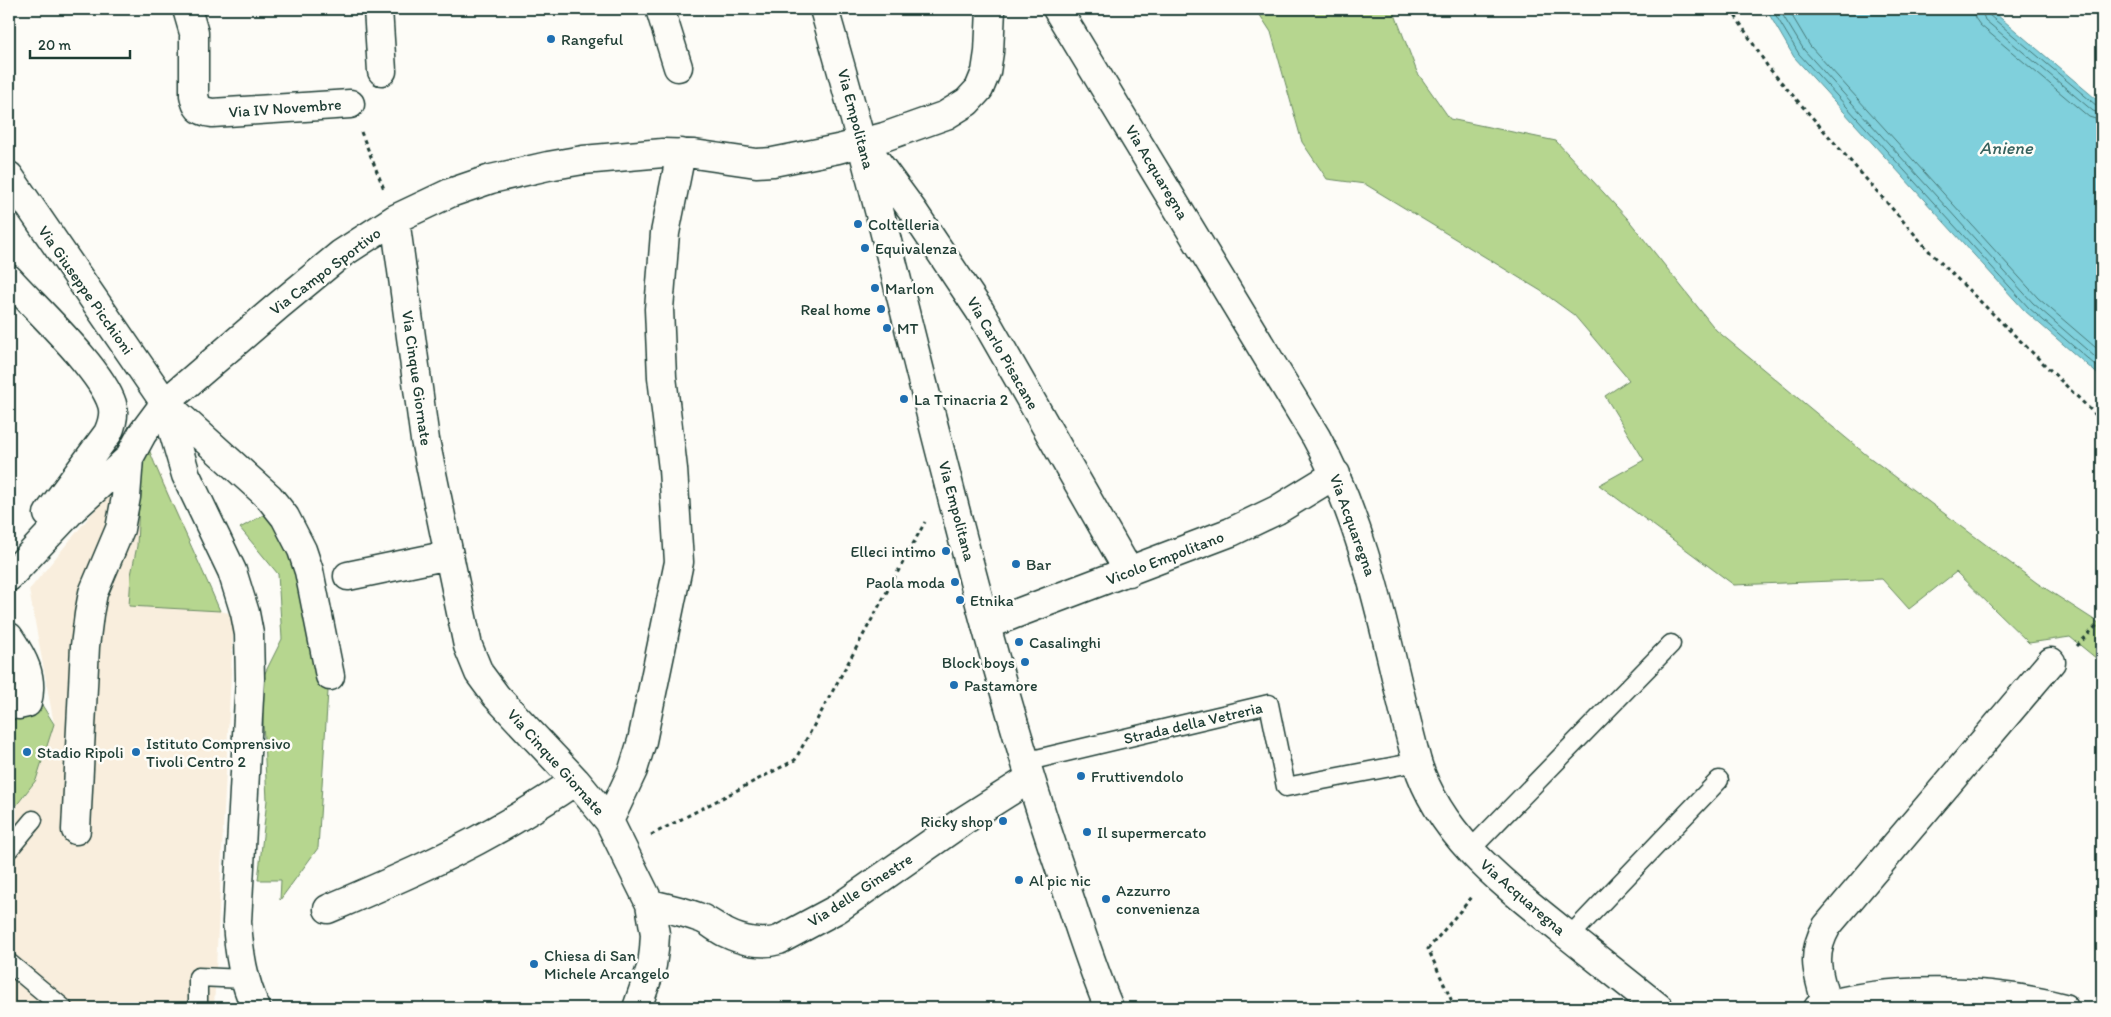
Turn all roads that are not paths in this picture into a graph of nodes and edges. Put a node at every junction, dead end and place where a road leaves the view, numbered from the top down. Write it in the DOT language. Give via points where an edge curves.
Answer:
graph roads {
  1 [pos="187,9"];
  2 [pos="378,9"];
  3 [pos="660,9"];
  4 [pos="824,9"];
  5 [pos="991,9"];
  6 [pos="1058,9"];
  7 [pos="678,67"];
  8 [pos="382,71"];
  9 [pos="350,104"];
  10 [pos="863,143"];
  11 [pos="680,153"];
  12 [pos="13,191"];
  13 [pos="395,219"];
  14 [pos="9,279"];
  15 [pos="164,403"];
  16 [pos="128,458"];
  17 [pos="1336,474"];
  18 [pos="449,555"];
  19 [pos="1130,572"];
  20 [pos="9,576"];
  21 [pos="348,576"];
  22 [pos="986,624"];
  23 [pos="9,637"];
  24 [pos="1671,644"];
  25 [pos="2051,662"];
  26 [pos="330,676"];
  27 [pos="9,700"];
  28 [pos="1417,762"];
  29 [pos="1027,771"];
  30 [pos="1719,780"];
  31 [pos="576,781"];
  32 [pos="32,820"];
  33 [pos="608,821"];
  34 [pos="76,830"];
  35 [pos="9,849"];
  36 [pos="1470,850"];
  37 [pos="650,904"];
  38 [pos="328,910"];
  39 [pos="1569,937"];
  40 [pos="9,963"];
  41 [pos="245,979"];
  42 [pos="1823,1007"];
  43 [pos="63,1008"];
  44 [pos="198,1008"];
  45 [pos="256,1008"];
  46 [pos="637,1008"];
  47 [pos="1109,1008"];
  48 [pos="1659,1008"];
  49 [pos="2064,1008"];
  1 -- 9 [label="street, Via IV Novembre" via="194,33 194,95 201,111 212,113"];
  2 -- 8 [label="street"];
  3 -- 7 [label="street"];
  4 -- 10 [label="street, Via Empolitana"];
  5 -- 10 [label="street, Via Campo Sportivo" via="986,72 979,89 967,102 946,115"];
  6 -- 17 [label="street, Via Acquaregna"];
  10 -- 11 [label="street, Via Campo Sportivo" via="756,163"];
  10 -- 19 [label="street, Via Carlo Pisacane" via="980,311"];
  10 -- 22 [label="street, Via Empolitana"];
  11 -- 13 [label="street, Via Campo Sportivo" via="583,160 510,174 450,193"];
  11 -- 33 [label="street, Via Cinque Giornate" via="663,251 659,308 679,562 642,742"];
  12 -- 15 [label="street, Via Giuseppe Picchioni"];
  13 -- 15 [label="street, Via Campo Sportivo" via="334,260"];
  13 -- 18 [label="street, Via Cinque Giornate" via="425,440"];
  14 -- 20 [label="street" via="86,363 105,390 113,412 108,433 35,530"];
  15 -- 16 [label="street, Via Campo Sportivo"];
  15 -- 26 [label="street" via="269,497 293,529 309,571"];
  15 -- 41 [label="street" via="186,475 232,571 248,634 250,679 237,922"];
  16 -- 20 [label="street" via="73,509"];
  16 -- 34 [label="street" via="120,529 93,594 89,614"];
  17 -- 19 [label="street, Vicolo Empolitano" via="1254,521"];
  17 -- 28 [label="street, Via Acquaregna" via="1358,529 1374,583"];
  18 -- 21 [label="street"];
  18 -- 31 [label="street, Via Cinque Giornate" via="468,646 479,673 496,696"];
  19 -- 22 [label="street, Vicolo Empolitano"];
  22 -- 29 [label="street, Via Empolitana"];
  23 -- 27 [label="street" via="28,670 30,686 27,703 18,705"];
  24 -- 36 [label="lane"];
  25 -- 42 [label="street" via="1827,926 1818,946 1816,967"];
  28 -- 29 [label="lane, Strada della Vetreria" via="1286,787 1269,704"];
  28 -- 36 [label="street, Via Acquaregna" via="1434,802"];
  29 -- 37 [label="street, Via delle Ginestre" via="963,821 837,909 779,940 752,942 726,933 706,920"];
  29 -- 47 [label="street, Via Empolitana"];
  30 -- 39 [label="lane"];
  31 -- 33 [label="street, Via Cinque Giornate"];
  31 -- 38 [label="street" via="469,844"];
  32 -- 35 [label="lane"];
  33 -- 37 [label="street"];
  36 -- 39 [label="street, Via Acquaregna" via="1492,873"];
  37 -- 46 [label="street" via="654,950"];
  39 -- 48 [label="street, Via Acquaregna"];
  40 -- 43 [label="lane"];
  41 -- 44 [label="lane" via="198,977"];
  41 -- 45 [label="street"];
  42 -- 49 [label="street" via="1866,998 1948,993 2018,998"];
}
